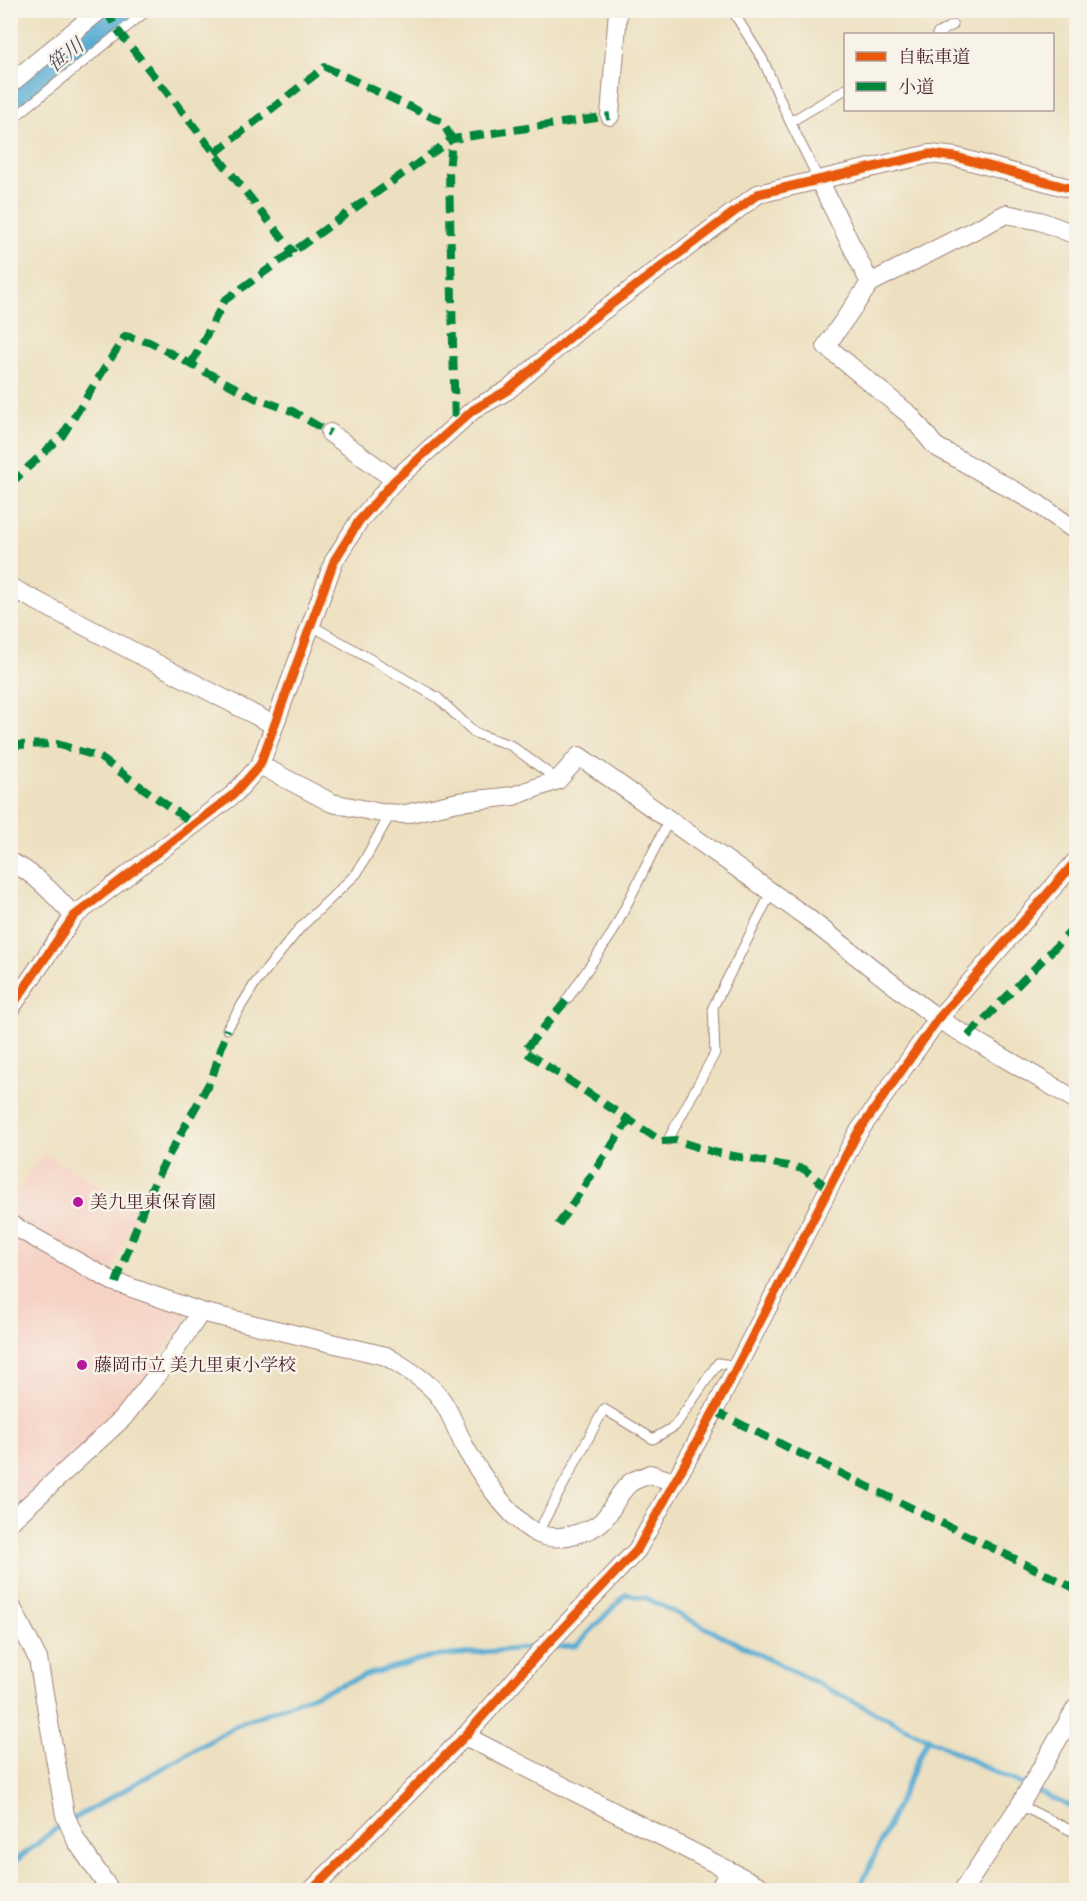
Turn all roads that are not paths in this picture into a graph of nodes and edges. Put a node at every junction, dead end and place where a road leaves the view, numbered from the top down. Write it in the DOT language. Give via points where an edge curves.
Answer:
graph roads {
  1 [pos="100,10"];
  2 [pos="148,10"];
  3 [pos="618,10"];
  4 [pos="732,10"];
  5 [pos="953,25"];
  6 [pos="939,33"];
  7 [pos="10,84"];
  8 [pos="844,90"];
  9 [pos="610,116"];
  10 [pos="10,121"];
  11 [pos="790,122"];
  12 [pos="819,180"];
  13 [pos="1077,190"];
  14 [pos="1077,235"];
  15 [pos="870,283"];
  16 [pos="330,433"];
  17 [pos="395,480"];
  18 [pos="1077,531"];
  19 [pos="10,587"];
  20 [pos="309,624"];
  21 [pos="274,724"];
  22 [pos="260,765"];
  23 [pos="558,780"];
  24 [pos="391,813"];
  25 [pos="669,822"];
  26 [pos="1077,861"];
  27 [pos="10,862"];
  28 [pos="771,893"];
  29 [pos="74,916"];
  30 [pos="566,1001"];
  31 [pos="10,1009"];
  32 [pos="938,1019"];
  33 [pos="227,1029"];
  34 [pos="1077,1100"];
  35 [pos="668,1140"];
  36 [pos="10,1224"];
  37 [pos="201,1312"];
  38 [pos="738,1366"];
  39 [pos="674,1482"];
  40 [pos="10,1522"];
  41 [pos="537,1534"];
  42 [pos="10,1605"];
  43 [pos="1077,1708"];
  44 [pos="465,1736"];
  45 [pos="1020,1805"];
  46 [pos="1077,1833"];
  47 [pos="729,1871"];
  48 [pos="110,1890"];
  49 [pos="312,1890"];
  50 [pos="719,1890"];
  51 [pos="767,1890"];
  52 [pos="963,1890"];
  1 -- 7 [label="street"];
  2 -- 10 [label="lane"];
  3 -- 9 [label="street"];
  4 -- 11 [label="lane" via="763,60"];
  5 -- 6 [label="lane"];
  8 -- 11 [label="lane"];
  11 -- 12 [label="lane"];
  12 -- 13 [label="street" via="930,154 978,162"];
  12 -- 15 [label="street"];
  12 -- 17 [label="street" via="758,194 588,322 508,390 473,410"];
  14 -- 15 [label="street" via="1006,214"];
  15 -- 18 [label="street" via="826,346 911,416 935,446 1038,504"];
  16 -- 17 [label="street"];
  17 -- 20 [label="street" via="359,521 334,561"];
  19 -- 21 [label="street"];
  20 -- 21 [label="street"];
  20 -- 23 [label="lane" via="438,698 476,733 510,745"];
  21 -- 22 [label="street"];
  22 -- 24 [label="street" via="332,803"];
  22 -- 29 [label="street" via="234,794"];
  23 -- 24 [label="street" via="513,796"];
  23 -- 25 [label="street" via="579,756"];
  24 -- 33 [label="lane" via="357,873 300,928 254,985"];
  25 -- 28 [label="street"];
  25 -- 30 [label="lane" via="613,932"];
  26 -- 32 [label="street"];
  27 -- 29 [label="street" via="20,866"];
  28 -- 32 [label="street"];
  28 -- 35 [label="lane" via="713,1007 715,1053"];
  29 -- 31 [label="street"];
  32 -- 34 [label="street"];
  32 -- 38 [label="street" via="857,1134"];
  36 -- 37 [label="street" via="112,1281"];
  37 -- 40 [label="street" via="123,1418"];
  37 -- 41 [label="street" via="386,1356 412,1373 442,1400 467,1451 489,1484 513,1514"];
  38 -- 39 [label="street"];
  38 -- 41 [label="lane" via="718,1363 675,1426 653,1439 604,1409"];
  39 -- 41 [label="street" via="650,1474 631,1482 601,1523 581,1533 555,1538"];
  39 -- 44 [label="street" via="637,1550"];
  42 -- 48 [label="street" via="38,1659 65,1815 77,1842"];
  43 -- 45 [label="street"];
  44 -- 47 [label="street"];
  44 -- 49 [label="street"];
  45 -- 46 [label="lane"];
  45 -- 52 [label="street"];
  47 -- 50 [label="street"];
  47 -- 51 [label="street"];
}
